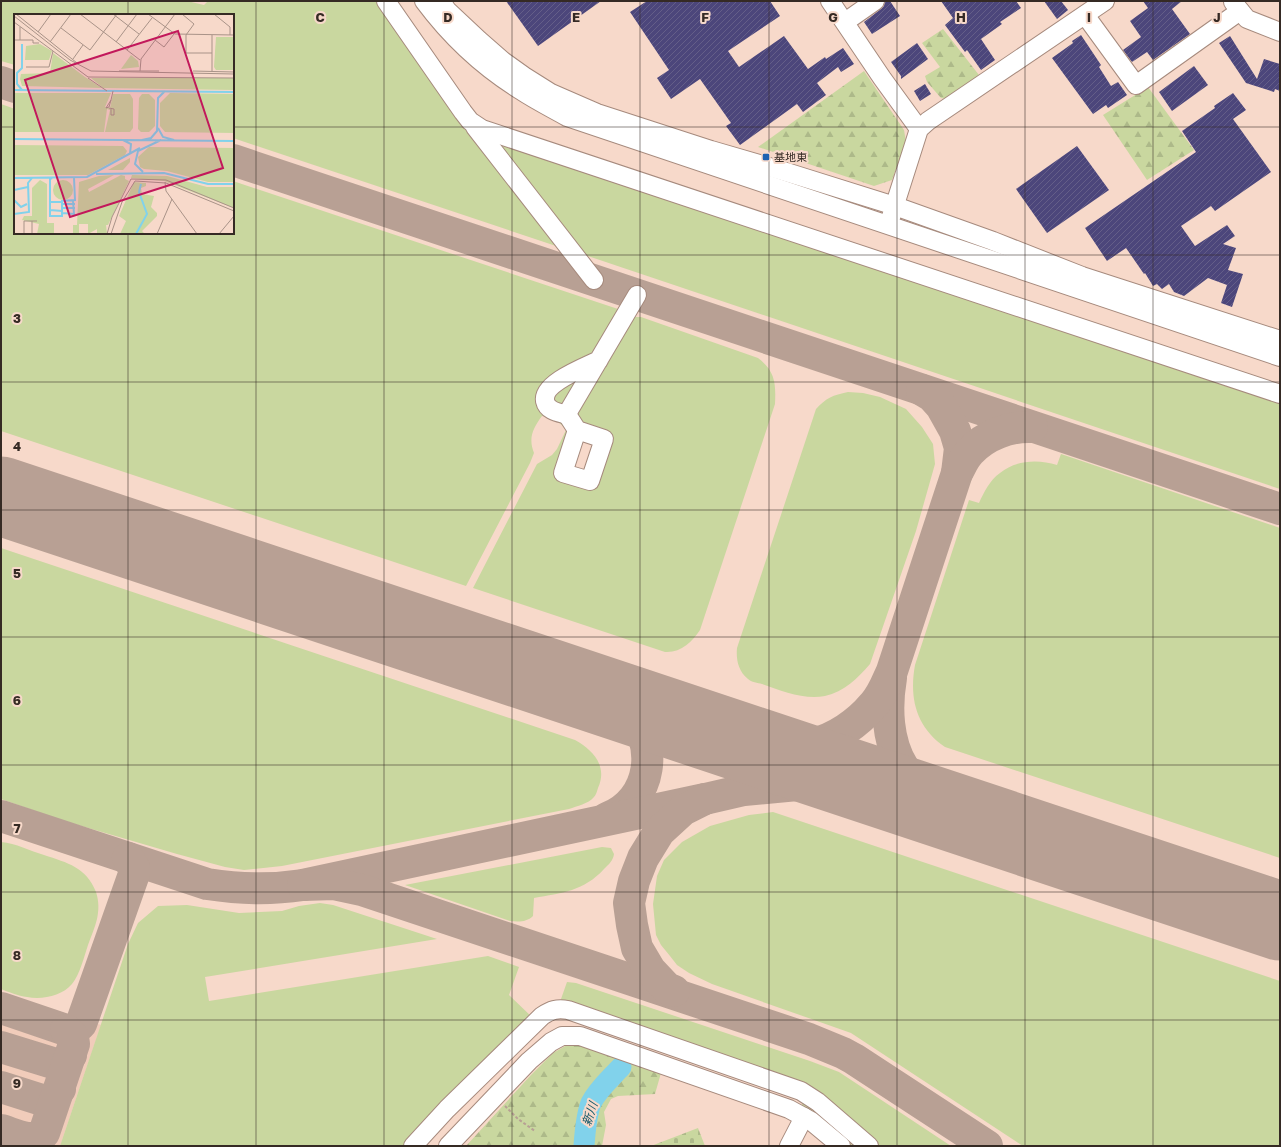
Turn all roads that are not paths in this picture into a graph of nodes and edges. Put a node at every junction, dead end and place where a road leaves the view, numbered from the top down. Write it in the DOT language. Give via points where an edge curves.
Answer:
graph roads {
  1 [pos="386,1"];
  2 [pos="424,1"];
  3 [pos="441,1"];
  4 [pos="830,1"];
  5 [pos="875,1"];
  6 [pos="1105,1"];
  7 [pos="1236,6"];
  8 [pos="1085,15"];
  9 [pos="845,22"];
  10 [pos="1280,32"];
  11 [pos="470,121"];
  12 [pos="919,129"];
  13 [pos="895,206"];
  14 [pos="888,225"];
  15 [pos="594,280"];
  16 [pos="637,295"];
  17 [pos="1280,340"];
  18 [pos="1280,357"];
  19 [pos="599,360"];
  20 [pos="1280,394"];
  21 [pos="566,413"];
  22 [pos="577,430"];
  23 [pos="804,1117"];
  24 [pos="413,1146"];
  25 [pos="448,1146"];
  26 [pos="789,1146"];
  27 [pos="841,1146"];
  28 [pos="869,1146"];
  1 -- 11 [label="street"];
  2 -- 14 [label="street" via="438,21 470,53 519,89 567,117"];
  3 -- 13 [label="street" via="447,10 503,61 569,101 597,113 711,150"];
  4 -- 9 [label="street"];
  5 -- 9 [label="street"];
  6 -- 8 [label="street"];
  7 -- 8 [label="street" via="1136,85"];
  7 -- 10 [label="street" via="1247,19"];
  8 -- 12 [label="street"];
  9 -- 12 [label="street"];
  11 -- 15 [label="street"];
  11 -- 20 [label="street" via="497,135"];
  12 -- 13 [label="street"];
  13 -- 14 [label="street"];
  13 -- 17 [label="street" via="1082,276"];
  14 -- 18 [label="street"];
  16 -- 19 [label="street"];
  19 -- 21 [label="street"];
  19 -- 21 [label="street" via="556,381 545,394 547,406 555,412"];
  21 -- 22 [label="street"];
  23 -- 25 [label="street" via="789,1109 580,1036 562,1036 550,1042 529,1061"];
  23 -- 26 [label="street"];
  23 -- 27 [label="street"];
  24 -- 28 [label="street" via="542,1016 550,1010 559,1009 800,1091 818,1102"];
}
